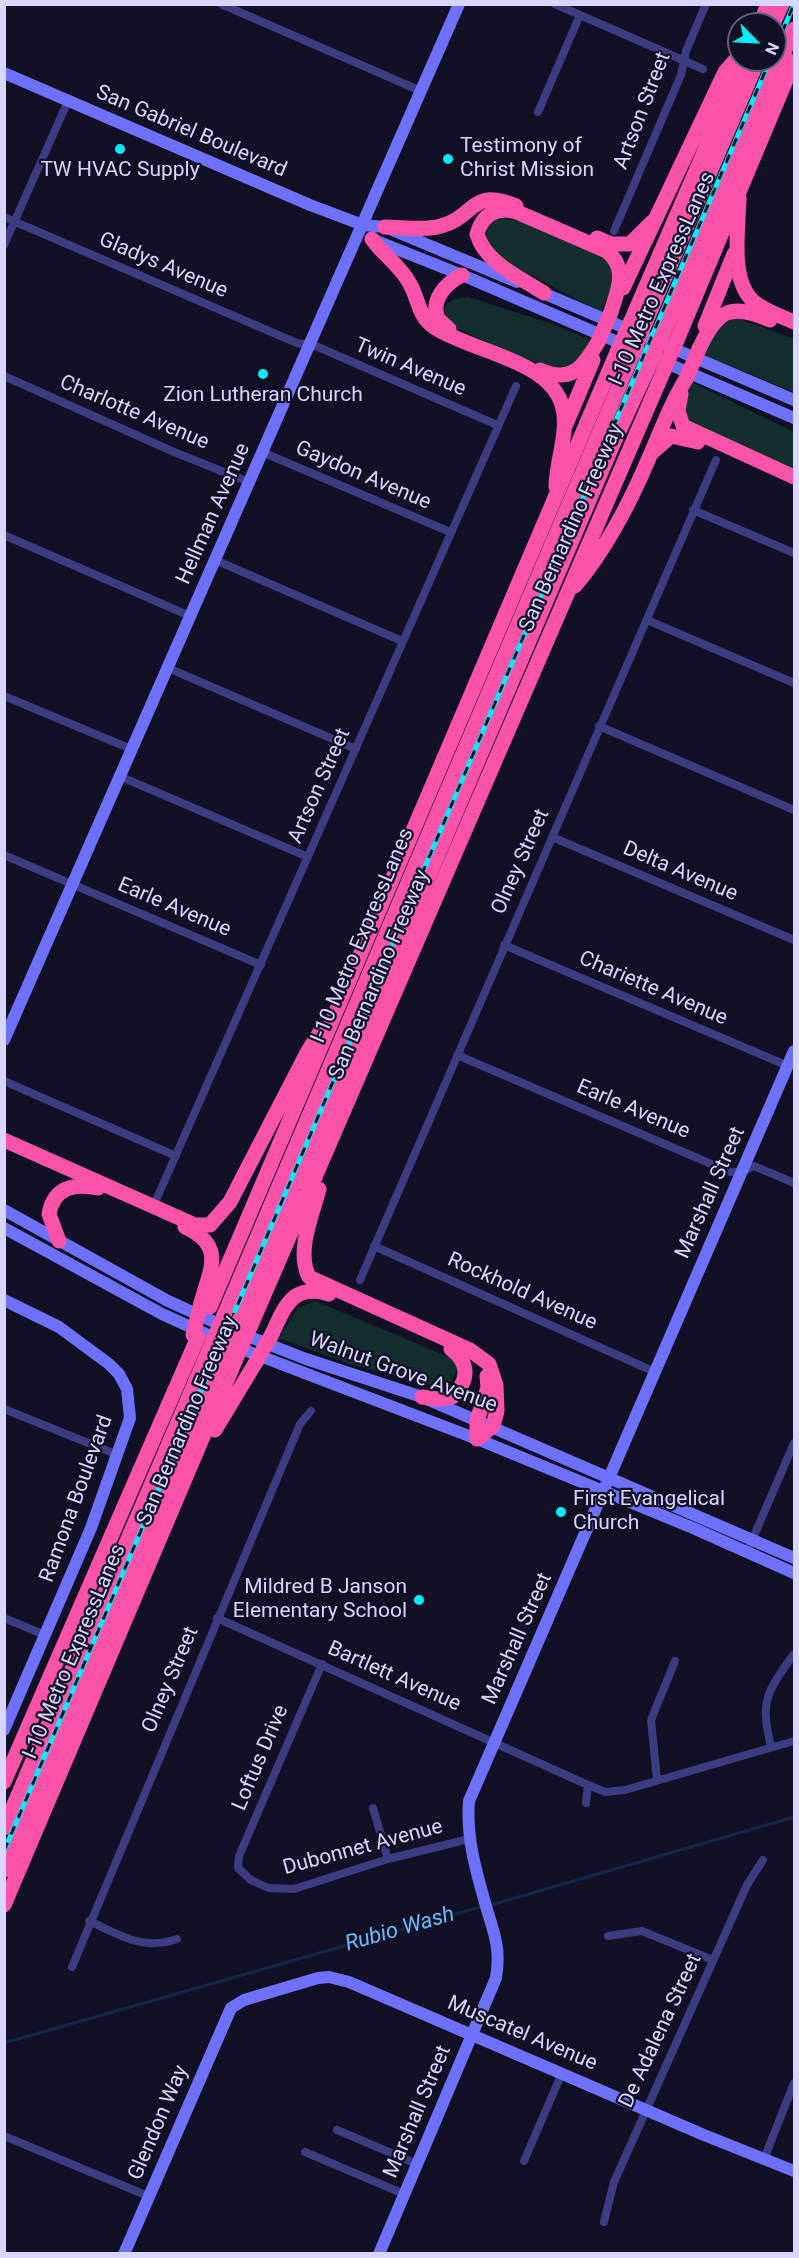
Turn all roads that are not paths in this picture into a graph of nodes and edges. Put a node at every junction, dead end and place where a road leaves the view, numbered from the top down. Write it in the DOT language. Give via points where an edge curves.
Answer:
graph roads {
  1 [pos="221,4"];
  2 [pos="459,4"];
  3 [pos="555,4"];
  4 [pos="706,4"];
  5 [pos="580,15"];
  6 [pos="795,29"];
  7 [pos="683,61"];
  8 [pos="795,61"];
  9 [pos="703,69"];
  10 [pos="727,70"];
  11 [pos="739,72"];
  12 [pos="752,72"];
  13 [pos="4,73"];
  14 [pos="421,91"];
  15 [pos="68,101"];
  16 [pos="538,112"];
  17 [pos="739,189"];
  18 [pos="4,217"];
  19 [pos="15,222"];
  20 [pos="652,222"];
  21 [pos="363,225"];
  22 [pos="384,227"];
  23 [pos="614,231"];
  24 [pos="372,239"];
  25 [pos="739,240"];
  26 [pos="4,245"];
  27 [pos="462,275"];
  28 [pos="544,293"];
  29 [pos="611,312"];
  30 [pos="795,322"];
  31 [pos="637,324"];
  32 [pos="795,330"];
  33 [pos="598,342"];
  34 [pos="309,346"];
  35 [pos="699,350"];
  36 [pos="625,353"];
  37 [pos="657,367"];
  38 [pos="4,376"];
  39 [pos="686,379"];
  40 [pos="516,386"];
  41 [pos="795,400"];
  42 [pos="795,418"];
  43 [pos="497,425"];
  44 [pos="564,426"];
  45 [pos="262,452"];
  46 [pos="649,458"];
  47 [pos="716,460"];
  48 [pos="795,477"];
  49 [pos="249,482"];
  50 [pos="795,483"];
  51 [pos="556,493"];
  52 [pos="693,510"];
  53 [pos="450,532"];
  54 [pos="4,535"];
  55 [pos="795,553"];
  56 [pos="215,560"];
  57 [pos="565,597"];
  58 [pos="190,616"];
  59 [pos="646,620"];
  60 [pos="402,641"];
  61 [pos="168,668"];
  62 [pos="795,682"];
  63 [pos="4,696"];
  64 [pos="599,726"];
  65 [pos="131,749"];
  66 [pos="356,749"];
  67 [pos="120,776"];
  68 [pos="795,810"];
  69 [pos="552,837"];
  70 [pos="4,855"];
  71 [pos="308,857"];
  72 [pos="72,884"];
  73 [pos="795,940"];
  74 [pos="504,945"];
  75 [pos="261,964"];
  76 [pos="342,1000"];
  77 [pos="4,1040"];
  78 [pos="795,1051"];
  79 [pos="457,1055"];
  80 [pos="788,1066"];
  81 [pos="4,1081"];
  82 [pos="4,1140"];
  83 [pos="4,1146"];
  84 [pos="329,1148"];
  85 [pos="176,1156"];
  86 [pos="742,1172"];
  87 [pos="795,1183"];
  88 [pos="98,1188"];
  89 [pos="156,1200"];
  90 [pos="4,1210"];
  91 [pos="4,1228"];
  92 [pos="59,1241"];
  93 [pos="374,1246"];
  94 [pos="360,1280"];
  95 [pos="4,1300"];
  96 [pos="205,1305"];
  97 [pos="245,1322"];
  98 [pos="451,1349"];
  99 [pos="232,1352"];
  100 [pos="655,1372"];
  101 [pos="422,1397"];
  102 [pos="4,1409"];
  103 [pos="311,1411"];
  104 [pos="477,1420"];
  105 [pos="493,1426"];
  106 [pos="477,1439"];
  107 [pos="795,1443"];
  108 [pos="118,1455"];
  109 [pos="190,1471"];
  110 [pos="606,1485"];
  111 [pos="753,1540"];
  112 [pos="747,1552"];
  113 [pos="795,1558"];
  114 [pos="795,1573"];
  115 [pos="4,1618"];
  116 [pos="217,1618"];
  117 [pos="45,1635"];
  118 [pos="793,1655"];
  119 [pos="675,1661"];
  120 [pos="322,1664"];
  121 [pos="4,1730"];
  122 [pos="795,1741"];
  123 [pos="494,1742"];
  124 [pos="771,1747"];
  125 [pos="657,1780"];
  126 [pos="4,1782"];
  127 [pos="588,1785"];
  128 [pos="586,1803"];
  129 [pos="373,1808"];
  130 [pos="4,1828"];
  131 [pos="469,1839"];
  132 [pos="388,1859"];
  133 [pos="764,1860"];
  134 [pos="238,1868"];
  135 [pos="4,1870"];
  136 [pos="4,1905"];
  137 [pos="89,1921"];
  138 [pos="608,1936"];
  139 [pos="177,1939"];
  140 [pos="713,1960"];
  141 [pos="72,1967"];
  142 [pos="231,2008"];
  143 [pos="473,2034"];
  144 [pos="562,2073"];
  145 [pos="795,2083"];
  146 [pos="646,2110"];
  147 [pos="337,2130"];
  148 [pos="4,2136"];
  149 [pos="305,2152"];
  150 [pos="764,2159"];
  151 [pos="524,2161"];
  152 [pos="417,2164"];
  153 [pos="795,2171"];
  154 [pos="404,2194"];
  155 [pos="148,2196"];
  156 [pos="604,2222"];
  157 [pos="124,2253"];
  158 [pos="379,2253"];
  1 -- 14 [label="street"];
  2 -- 14 [label="street, Hellman Avenue"];
  3 -- 5 [label="street"];
  4 -- 7 [label="street, Artson Street"];
  5 -- 7 [label="street"];
  5 -- 16 [label="street"];
  6 -- 37 [label="highway, I-10 Metro ExpressLanes, bridge" via="663,334"];
  7 -- 9 [label="street"];
  7 -- 23 [label="street, Artson Street" via="681,75"];
  8 -- 17 [label="highway, San Bernardino Freeway"];
  10 -- 20 [label="highway"];
  11 -- 31 [label="highway"];
  12 -- 31 [label="highway, I-10 Metro ExpressLanes"];
  13 -- 15 [label="street, San Gabriel Boulevard"];
  14 -- 21 [label="street, Hellman Avenue"];
  15 -- 19 [label="street"];
  15 -- 21 [label="street, San Gabriel Boulevard"];
  17 -- 25 [label="highway"];
  17 -- 37 [label="highway, San Bernardino Freeway, bridge" via="677,340"];
  18 -- 19 [label="street, Gladys Avenue"];
  19 -- 26 [label="street"];
  19 -- 34 [label="street, Gladys Avenue"];
  20 -- 22 [label="highway" via="635,242 611,244 507,202 489,199 444,225"];
  20 -- 29 [label="highway"];
  21 -- 22 [label="street, San Gabriel Boulevard"];
  21 -- 24 [label="street"];
  21 -- 34 [label="street, Hellman Avenue"];
  22 -- 28 [label="street, San Gabriel Boulevard"];
  24 -- 27 [label="street"];
  24 -- 44 [label="highway" via="405,276 428,322 549,382 561,400"];
  25 -- 30 [label="highway" via="737,268 751,300"];
  25 -- 35 [label="highway"];
  27 -- 33 [label="highway" via="444,288 435,312 443,325 465,337 557,375 580,369"];
  27 -- 42 [label="street"];
  28 -- 29 [label="highway" via="494,260 483,248 477,234 489,213 505,209 518,212 607,251 621,273"];
  28 -- 41 [label="street, San Gabriel Boulevard"];
  29 -- 33 [label="highway, bridge"];
  31 -- 36 [label="highway, I-10 Metro ExpressLanes, bridge"];
  32 -- 35 [label="highway" via="758,315 739,310 728,312 710,327"];
  33 -- 44 [label="highway"];
  34 -- 43 [label="street, Twin Avenue"];
  34 -- 45 [label="street, Hellman Avenue"];
  35 -- 39 [label="highway, bridge"];
  36 -- 51 [label="highway, San Bernardino Freeway"];
  36 -- 130 [label="highway, I-10 Metro ExpressLanes, bridge" via="225,1313"];
  37 -- 57 [label="highway, San Bernardino Freeway"];
  37 -- 97 [label="highway, I-10 Metro ExpressLanes" via="614,442"];
  38 -- 49 [label="street, Charlotte Avenue"];
  39 -- 46 [label="highway" via="674,397"];
  39 -- 48 [label="highway" via="678,411 683,426"];
  40 -- 43 [label="street, Artson Street"];
  43 -- 53 [label="street, Artson Street"];
  44 -- 51 [label="highway" via="556,467"];
  45 -- 49 [label="street, Hellman Avenue"];
  45 -- 53 [label="street, Gaydon Avenue"];
  46 -- 50 [label="highway" via="664,439 678,436"];
  46 -- 57 [label="highway" via="597,560"];
  47 -- 52 [label="street, Olney Street"];
  49 -- 56 [label="street, Hellman Avenue"];
  51 -- 76 [label="highway, San Bernardino Freeway"];
  52 -- 55 [label="street"];
  52 -- 59 [label="street, Olney Street"];
  53 -- 60 [label="street, Artson Street"];
  54 -- 58 [label="street"];
  56 -- 58 [label="street, Hellman Avenue"];
  56 -- 60 [label="street"];
  57 -- 84 [label="highway, San Bernardino Freeway"];
  58 -- 61 [label="street, Hellman Avenue"];
  59 -- 62 [label="street"];
  59 -- 64 [label="street, Olney Street"];
  60 -- 66 [label="street, Artson Street"];
  61 -- 65 [label="street, Hellman Avenue"];
  61 -- 66 [label="street"];
  63 -- 65 [label="street"];
  64 -- 68 [label="street"];
  64 -- 69 [label="street, Olney Street"];
  65 -- 67 [label="street, Hellman Avenue"];
  66 -- 71 [label="street, Artson Street"];
  67 -- 71 [label="street"];
  67 -- 72 [label="street, Hellman Avenue"];
  69 -- 73 [label="street, Delta Avenue"];
  69 -- 74 [label="street, Olney Street"];
  70 -- 72 [label="street, Earle Avenue"];
  71 -- 75 [label="street, Artson Street"];
  72 -- 75 [label="street, Earle Avenue"];
  72 -- 77 [label="street, Hellman Avenue"];
  74 -- 79 [label="street, Olney Street"];
  74 -- 80 [label="street, Chariette Avenue"];
  75 -- 85 [label="street, Artson Street"];
  76 -- 82 [label="highway" via="308,1051 230,1202 210,1224 195,1225"];
  76 -- 96 [label="highway, San Bernardino Freeway"];
  78 -- 80 [label="street, Marshall Street"];
  79 -- 86 [label="street, Earle Avenue" via="730,1172"];
  79 -- 93 [label="street, Olney Street"];
  80 -- 86 [label="street, Marshall Street"];
  81 -- 85 [label="street"];
  83 -- 88 [label="highway"];
  84 -- 97 [label="highway, San Bernardino Freeway"];
  84 -- 105 [label="highway" via="304,1249 309,1277 480,1356 489,1364 496,1385"];
  85 -- 89 [label="street, Artson Street"];
  86 -- 87 [label="street, Earle Avenue" via="754,1166"];
  86 -- 100 [label="street, Marshall Street"];
  88 -- 92 [label="highway" via="72,1186 56,1196 49,1214"];
  88 -- 96 [label="highway" via="205,1238 212,1261"];
  90 -- 92 [label="street, Walnut Grove Avenue"];
  91 -- 106 [label="street, Walnut Grove Avenue" via="162,1314 226,1343"];
  92 -- 101 [label="street, Walnut Grove Avenue" via="168,1301 232,1330"];
  93 -- 94 [label="street, Olney Street"];
  93 -- 100 [label="street, Rockhold Avenue"];
  95 -- 108 [label="street, Ramona Boulevard" via="78,1338 119,1374 127,1389 130,1418"];
  96 -- 126 [label="highway, San Bernardino Freeway, bridge" via="195,1339"];
  97 -- 99 [label="highway, I-10 Metro ExpressLanes, bridge"];
  98 -- 101 [label="highway" via="464,1362 462,1385 452,1397"];
  98 -- 104 [label="highway" via="477,1363 487,1375 488,1388"];
  98 -- 109 [label="highway, bridge" via="329,1294 303,1292 290,1300"];
  99 -- 109 [label="highway, San Bernardino Freeway"];
  99 -- 135 [label="highway, I-10 Metro ExpressLanes"];
  100 -- 110 [label="street, Marshall Street"];
  101 -- 104 [label="street, Walnut Grove Avenue"];
  102 -- 108 [label="street"];
  103 -- 116 [label="street, Olney Street" via="300,1424"];
  104 -- 105 [label="street, Walnut Grove Avenue"];
  104 -- 106 [label="highway"];
  105 -- 106 [label="highway"];
  105 -- 110 [label="street, Walnut Grove Avenue"];
  106 -- 110 [label="street, Walnut Grove Avenue"];
  107 -- 111 [label="street"];
  108 -- 117 [label="street, Ramona Boulevard"];
  109 -- 136 [label="highway, San Bernardino Freeway"];
  110 -- 111 [label="street, Walnut Grove Avenue"];
  110 -- 112 [label="street, Walnut Grove Avenue"];
  110 -- 123 [label="street, Marshall Street"];
  111 -- 112 [label="street"];
  111 -- 113 [label="street, Walnut Grove Avenue"];
  112 -- 114 [label="street, Walnut Grove Avenue"];
  115 -- 117 [label="street"];
  116 -- 120 [label="street, Bartlett Avenue"];
  116 -- 137 [label="street, Olney Street"];
  117 -- 121 [label="street, Ramona Boulevard"];
  118 -- 124 [label="street" via="764,1709"];
  119 -- 125 [label="street" via="651,1720"];
  120 -- 123 [label="street, Bartlett Avenue"];
  120 -- 134 [label="street, Loftus Drive" via="239,1856"];
  122 -- 124 [label="street, Bartlett Avenue"];
  123 -- 127 [label="street, Bartlett Avenue"];
  123 -- 131 [label="street, Marshall Street" via="469,1801"];
  124 -- 125 [label="street, Bartlett Avenue"];
  125 -- 127 [label="street, Bartlett Avenue" via="626,1790 605,1791"];
  127 -- 128 [label="street"];
  129 -- 132 [label="street"];
  131 -- 132 [label="street, Dubonnet Avenue"];
  131 -- 143 [label="street, Marshall Street" via="498,1939 499,1959 493,1987"];
  132 -- 134 [label="street, Dubonnet Avenue" via="282,1890 251,1880"];
  133 -- 140 [label="street, De Adalena Street" via="747,1885"];
  137 -- 139 [label="street" via="144,1945"];
  137 -- 141 [label="street, Olney Street"];
  138 -- 140 [label="street" via="642,1931"];
  140 -- 146 [label="street, De Adalena Street"];
  142 -- 143 [label="street, Muscatel Avenue" via="244,2000 329,1977"];
  142 -- 155 [label="street, Glendon Way"];
  143 -- 144 [label="street, Muscatel Avenue"];
  143 -- 152 [label="street, Marshall Street"];
  144 -- 146 [label="street, Muscatel Avenue"];
  144 -- 151 [label="street"];
  145 -- 150 [label="street"];
  146 -- 150 [label="street, Muscatel Avenue"];
  146 -- 156 [label="street, De Adalena Street" via="614,2182"];
  147 -- 152 [label="street"];
  148 -- 155 [label="street"];
  149 -- 154 [label="street"];
  150 -- 153 [label="street, Muscatel Avenue"];
  152 -- 154 [label="street, Marshall Street"];
  154 -- 158 [label="street, Marshall Street"];
  155 -- 157 [label="street, Glendon Way"];
}
